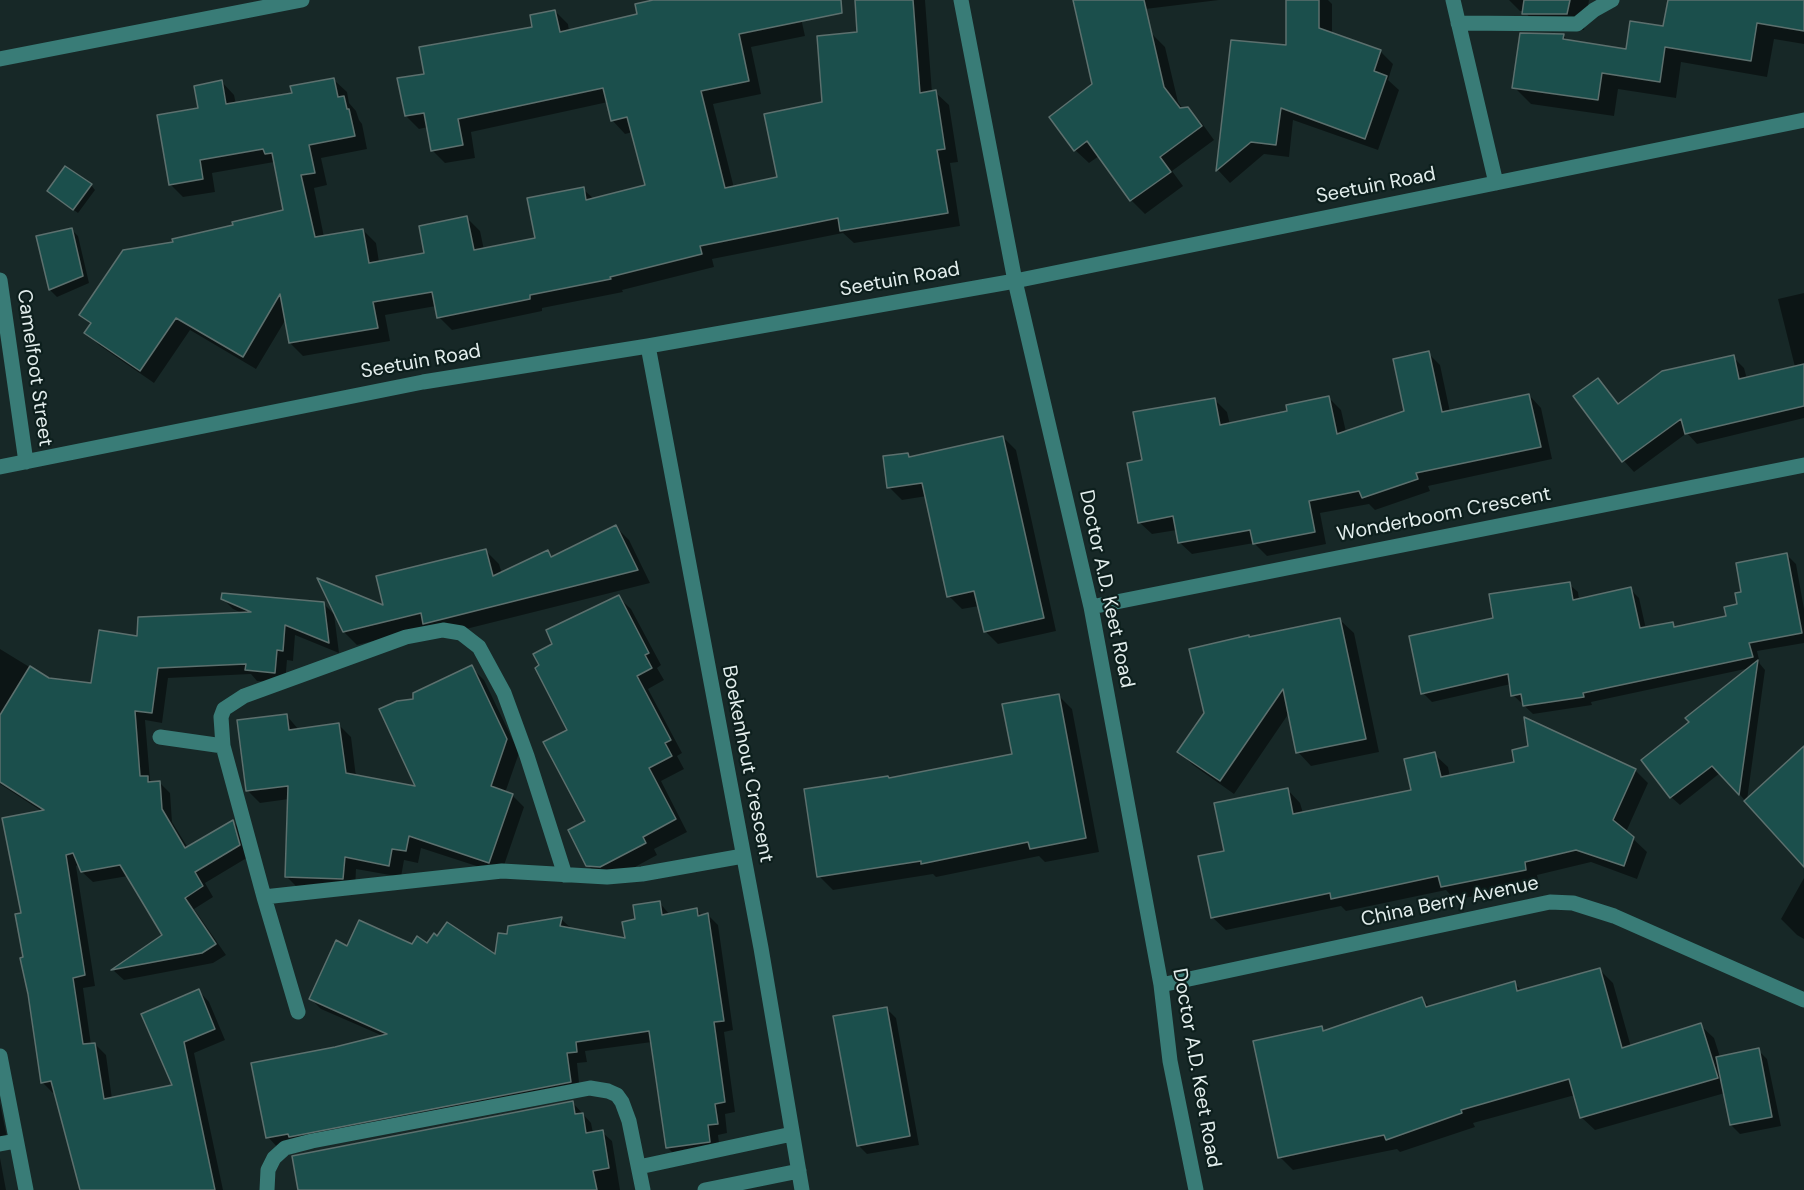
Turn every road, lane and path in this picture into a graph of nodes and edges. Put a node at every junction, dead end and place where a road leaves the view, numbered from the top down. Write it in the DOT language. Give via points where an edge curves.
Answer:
graph roads {
  1 [pos="302,0"];
  2 [pos="961,0"];
  3 [pos="1454,0"];
  4 [pos="1612,0"];
  5 [pos="1458,23"];
  6 [pos="0,59"];
  7 [pos="1804,120"];
  8 [pos="1496,183"];
  9 [pos="0,280"];
  10 [pos="1015,281"];
  11 [pos="648,346"];
  12 [pos="26,462"];
  13 [pos="1804,465"];
  14 [pos="0,467"];
  15 [pos="1091,607"];
  16 [pos="160,737"];
  17 [pos="223,746"];
  18 [pos="743,856"];
  19 [pos="565,875"];
  20 [pos="264,897"];
  21 [pos="1161,985"];
  22 [pos="1804,1000"];
  23 [pos="298,1012"];
  24 [pos="0,1056"];
  25 [pos="792,1134"];
  26 [pos="16,1142"];
  27 [pos="0,1144"];
  28 [pos="639,1167"];
  29 [pos="799,1171"];
  30 [pos="26,1190"];
  31 [pos="267,1190"];
  32 [pos="643,1190"];
  33 [pos="705,1190"];
  34 [pos="802,1190"];
  35 [pos="1196,1190"];
  1 -- 6 [label="street"];
  2 -- 10 [label="street, Doctor A.D. Keet Road"];
  3 -- 5 [label="street"];
  4 -- 5 [label="street" via="1577,24"];
  5 -- 8 [label="street"];
  7 -- 8 [label="street, Seetuin Road"];
  8 -- 10 [label="street, Seetuin Road"];
  9 -- 12 [label="street, Camelfoot Street"];
  10 -- 11 [label="street, Seetuin Road"];
  10 -- 15 [label="street, Doctor A.D. Keet Road"];
  11 -- 12 [label="street, Seetuin Road" via="423,382"];
  11 -- 18 [label="street, Boekenhout Crescent"];
  12 -- 14 [label="street, Seetuin Road"];
  13 -- 15 [label="street, Wonderboom Crescent"];
  15 -- 21 [label="street, Doctor A.D. Keet Road"];
  16 -- 17 [label="street"];
  17 -- 19 [label="street" via="224,709 244,696 406,637 443,630 461,633 479,647 504,693"];
  17 -- 20 [label="street"];
  18 -- 19 [label="street" via="607,878"];
  18 -- 25 [label="street, Boekenhout Crescent"];
  19 -- 20 [label="street" via="502,871"];
  20 -- 23 [label="street"];
  21 -- 22 [label="street, China Berry Avenue" via="1550,902 1573,903 1614,916"];
  21 -- 35 [label="street, Doctor A.D. Keet Road" via="1170,1061"];
  24 -- 26 [label="street"];
  25 -- 28 [label="street"];
  25 -- 29 [label="street, Boekenhout Crescent"];
  26 -- 27 [label="street"];
  26 -- 30 [label="street"];
  28 -- 31 [label="street" via="622,1101 608,1091 590,1088 285,1148 268,1170"];
  28 -- 32 [label="street"];
  29 -- 33 [label="street"];
  29 -- 34 [label="street, Boekenhout Crescent"];
}
